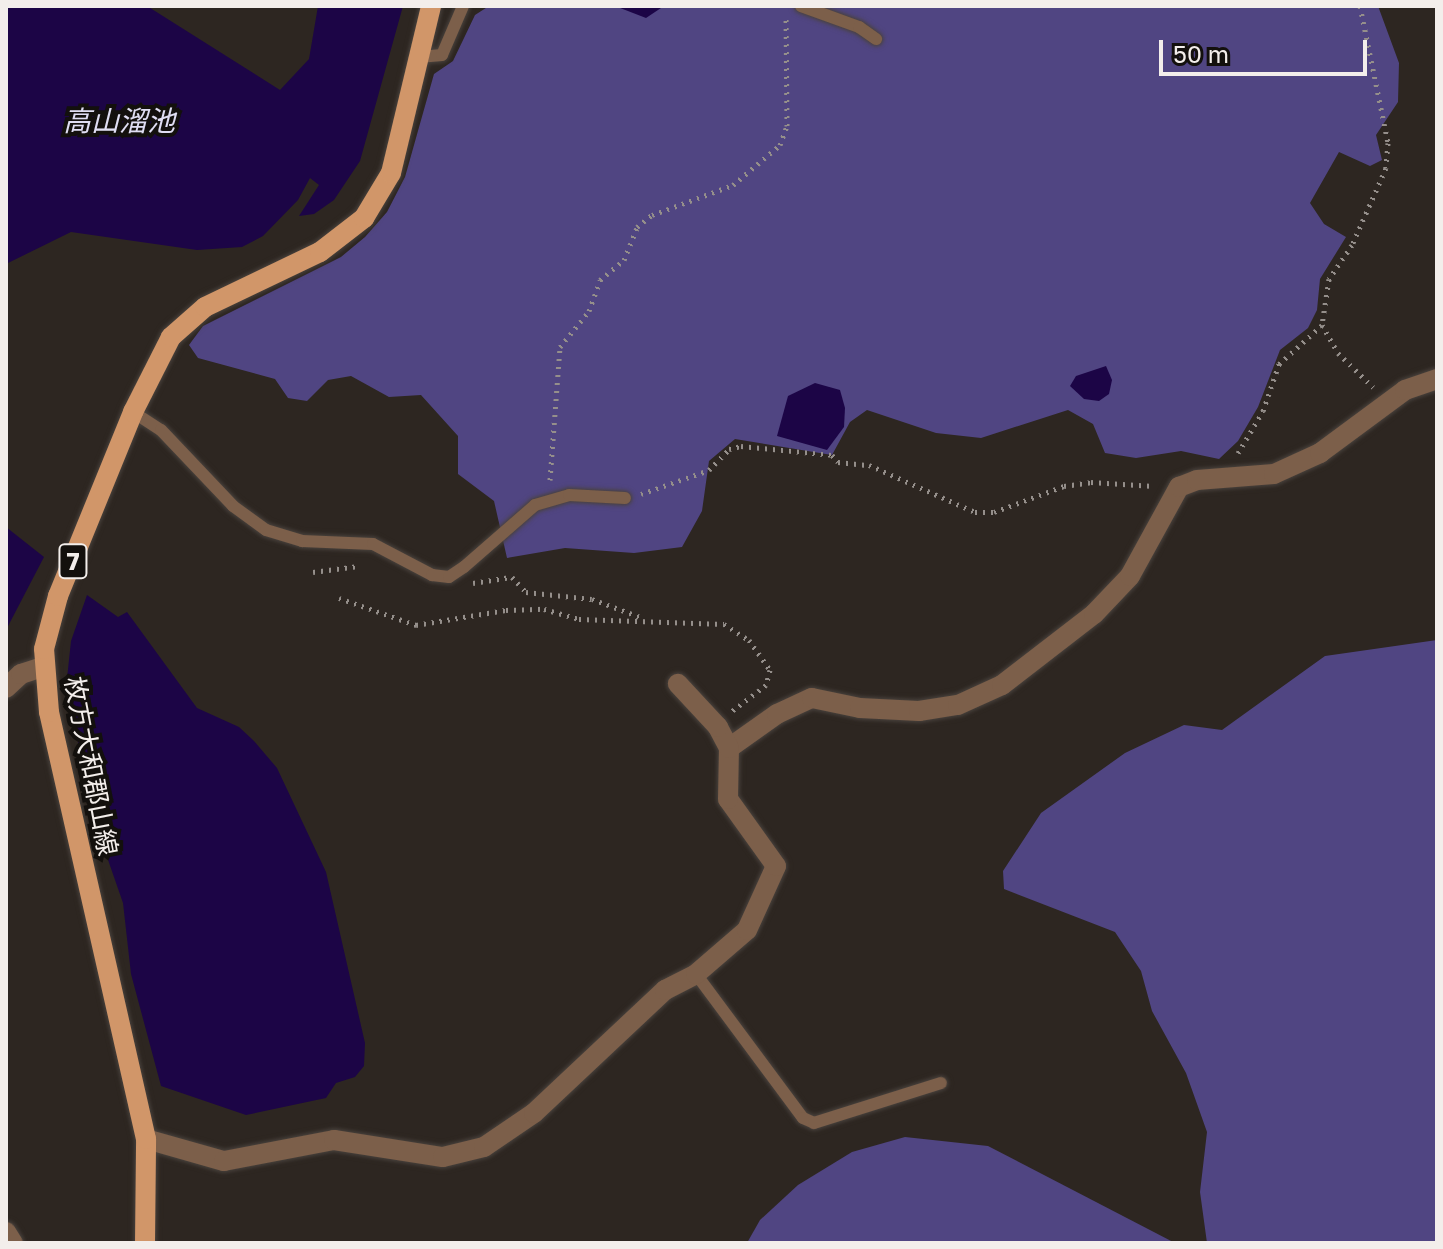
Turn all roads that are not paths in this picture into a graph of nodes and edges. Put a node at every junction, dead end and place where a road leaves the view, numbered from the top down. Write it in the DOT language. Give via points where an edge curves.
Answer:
graph roads {
  1 [pos="431,6"];
  2 [pos="463,6"];
  3 [pos="801,6"];
  4 [pos="876,39"];
  5 [pos="419,57"];
  6 [pos="1437,379"];
  7 [pos="133,412"];
  8 [pos="625,498"];
  9 [pos="45,666"];
  10 [pos="678,684"];
  11 [pos="6,688"];
  12 [pos="729,748"];
  13 [pos="696,974"];
  14 [pos="941,1083"];
  15 [pos="146,1139"];
  16 [pos="6,1232"];
  17 [pos="13,1243"];
  18 [pos="145,1243"];
  1 -- 5 [label="main road, 枚方大和郡山線 / 7"];
  2 -- 5 [label="lane" via="442,55"];
  3 -- 4 [label="lane" via="859,27"];
  5 -- 7 [label="main road, 枚方大和郡山線 / 7" via="391,173 364,218 320,252 205,307 171,337"];
  6 -- 12 [label="street" via="1390,400 1320,453 1274,474 1179,487 1130,576 1094,614 1002,685 958,705 919,711 860,708 812,698 777,714"];
  7 -- 8 [label="lane" via="161,430 233,506 266,530 302,541 373,544 432,575 449,577 501,530 549,501 569,495"];
  7 -- 9 [label="main road, 枚方大和郡山線 / 7" via="58,596 44,649"];
  9 -- 11 [label="street" via="21,674"];
  9 -- 15 [label="main road, 枚方大和郡山線 / 7" via="49,712"];
  10 -- 12 [label="street" via="718,727"];
  12 -- 13 [label="street" via="728,799 776,866 747,930"];
  13 -- 14 [label="lane" via="803,1118 814,1123"];
  13 -- 15 [label="street" via="665,990 534,1113 484,1147 443,1157 334,1140 224,1161"];
  15 -- 18 [label="main road, 枚方大和郡山線 / 7"];
  16 -- 17 [label="street"];
}
